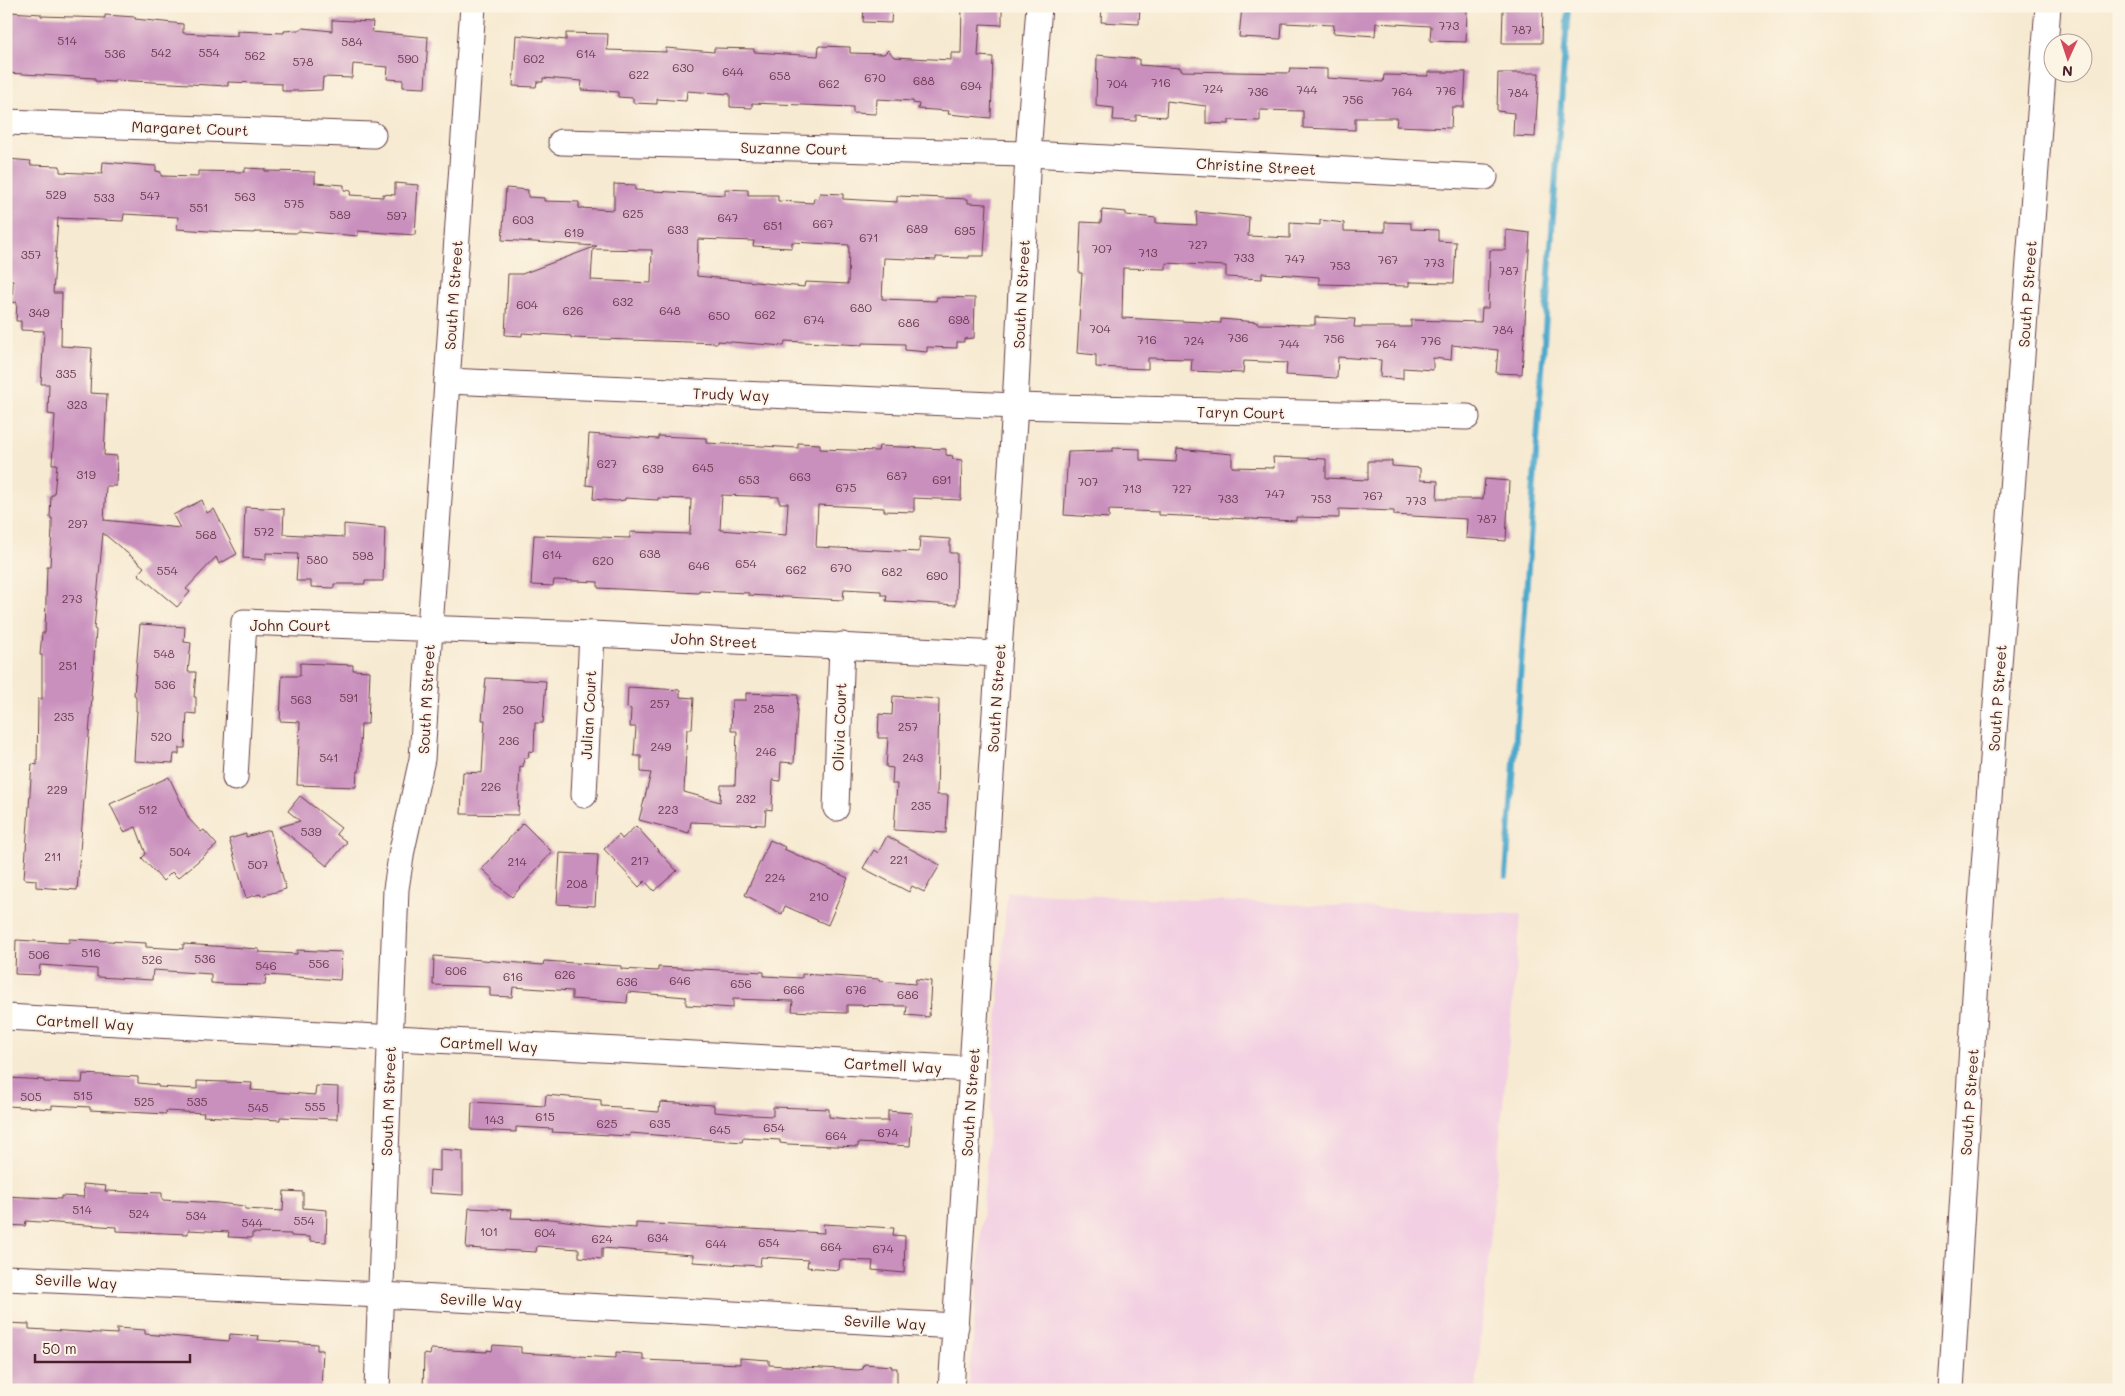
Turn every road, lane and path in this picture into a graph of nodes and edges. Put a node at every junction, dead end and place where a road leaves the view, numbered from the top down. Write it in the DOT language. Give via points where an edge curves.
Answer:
graph roads {
  1 [pos="473,6"];
  2 [pos="1039,6"];
  3 [pos="2048,6"];
  4 [pos="6,122"];
  5 [pos="373,135"];
  6 [pos="561,142"];
  7 [pos="1028,154"];
  8 [pos="1485,177"];
  9 [pos="447,381"];
  10 [pos="1015,406"];
  11 [pos="1467,417"];
  12 [pos="430,628"];
  13 [pos="592,634"];
  14 [pos="842,646"];
  15 [pos="999,654"];
  16 [pos="235,778"];
  17 [pos="584,795"];
  18 [pos="836,808"];
  19 [pos="6,1017"];
  20 [pos="390,1039"];
  21 [pos="972,1069"];
  22 [pos="6,1278"];
  23 [pos="381,1295"];
  24 [pos="956,1326"];
  25 [pos="377,1390"];
  26 [pos="951,1390"];
  27 [pos="1951,1390"];
  1 -- 9 [label="street, South M Street"];
  2 -- 7 [label="street, South N Street"];
  3 -- 27 [label="street, South P Street" via="1978,947"];
  4 -- 5 [label="street, Margaret Court"];
  6 -- 7 [label="street, Suzanne Court"];
  7 -- 8 [label="street, Christine Street"];
  7 -- 10 [label="street, South N Street"];
  9 -- 10 [label="street, Trudy Way"];
  9 -- 12 [label="street, South M Street"];
  10 -- 11 [label="street, Taryn Court"];
  10 -- 15 [label="street, South N Street"];
  12 -- 13 [label="street, John Street"];
  12 -- 16 [label="street, John Court" via="244,622"];
  12 -- 20 [label="street, South M Street" via="422,759 396,889"];
  13 -- 14 [label="street, John Street"];
  13 -- 17 [label="street, Julian Court"];
  14 -- 15 [label="street, John Street"];
  14 -- 18 [label="street, Olivia Court"];
  15 -- 21 [label="street, South N Street"];
  19 -- 20 [label="street, Cartmell Way"];
  20 -- 21 [label="street, Cartmell Way"];
  20 -- 23 [label="street, South M Street"];
  21 -- 24 [label="street, South N Street"];
  22 -- 23 [label="street, Seville Way"];
  23 -- 24 [label="street, Seville Way"];
  23 -- 25 [label="street, South M Street"];
  24 -- 26 [label="street, South N Street"];
}
